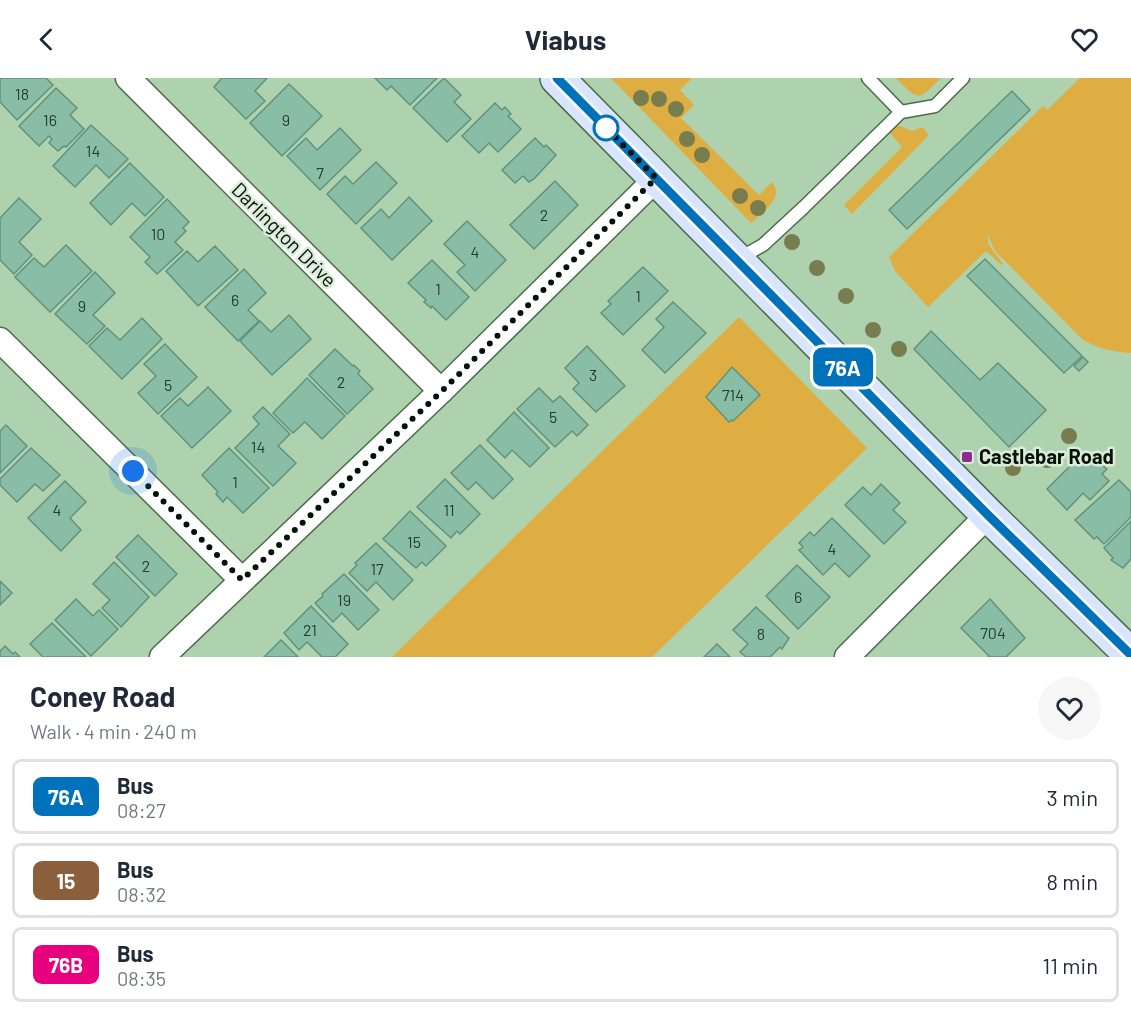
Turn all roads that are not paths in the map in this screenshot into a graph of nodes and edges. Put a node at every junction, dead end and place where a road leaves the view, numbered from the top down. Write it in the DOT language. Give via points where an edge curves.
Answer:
graph roads {
  1 [pos="128,78"];
  2 [pos="557,78"];
  3 [pos="868,78"];
  4 [pos="963,78"];
  5 [pos="901,112"];
  6 [pos="656,178"];
  7 [pos="737,260"];
  8 [pos="0,340"];
  9 [pos="441,392"];
  10 [pos="988,515"];
  11 [pos="242,580"];
  12 [pos="1131,655"];
  13 [pos="162,657"];
  14 [pos="847,657"];
  1 -- 9 [label="street, Darlington Drive"];
  2 -- 6 [label="main road"];
  3 -- 5 [label="lane"];
  4 -- 5 [label="lane" via="935,106"];
  5 -- 7 [label="lane" via="763,245"];
  6 -- 7 [label="main road"];
  6 -- 9 [label="street"];
  7 -- 10 [label="main road"];
  8 -- 11 [label="street"];
  9 -- 11 [label="street"];
  10 -- 12 [label="main road"];
  10 -- 14 [label="street"];
  11 -- 13 [label="street"];
}
